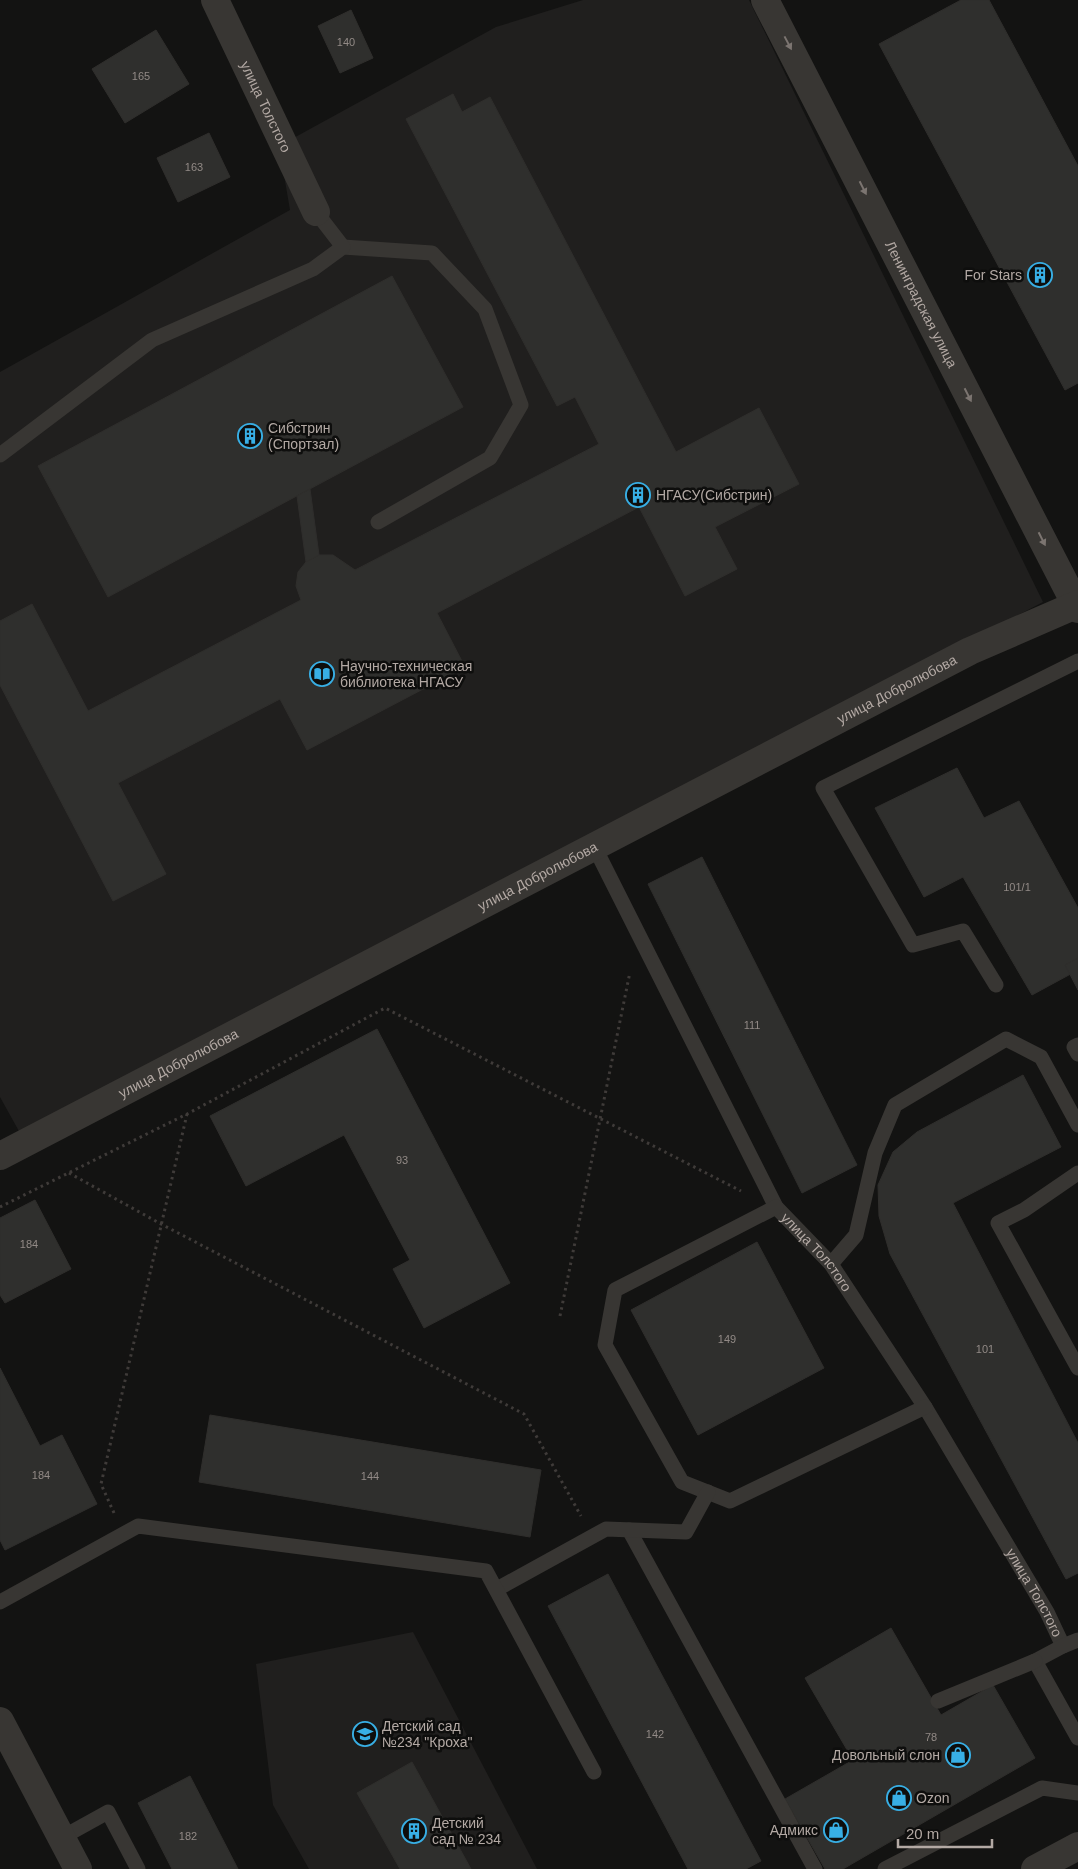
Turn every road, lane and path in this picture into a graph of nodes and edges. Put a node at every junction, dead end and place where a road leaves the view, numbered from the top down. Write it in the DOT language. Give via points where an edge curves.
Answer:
graph roads {
  1 [pos="215,0"];
  2 [pos="765,0"];
  3 [pos="316,212"];
  4 [pos="343,247"];
  5 [pos="0,455"];
  6 [pos="378,522"];
  7 [pos="1077,606"];
  8 [pos="1078,661"];
  9 [pos="594,846"];
  10 [pos="631,965"];
  11 [pos="996,985"];
  12 [pos="1078,1044"];
  13 [pos="1078,1054"];
  14 [pos="187,1114"];
  15 [pos="600,1120"];
  16 [pos="1078,1125"];
  17 [pos="0,1156"];
  18 [pos="69,1173"];
  19 [pos="1078,1173"];
  20 [pos="0,1207"];
  21 [pos="776,1207"];
  22 [pos="161,1224"];
  23 [pos="831,1264"];
  24 [pos="560,1316"];
  25 [pos="1078,1368"];
  26 [pos="925,1407"];
  27 [pos="708,1492"];
  28 [pos="629,1530"];
  29 [pos="123,1534"];
  30 [pos="592,1537"];
  31 [pos="497,1588"];
  32 [pos="0,1602"];
  33 [pos="1078,1640"];
  34 [pos="1063,1646"];
  35 [pos="1035,1661"];
  36 [pos="938,1701"];
  37 [pos="0,1721"];
  38 [pos="1078,1738"];
  39 [pos="594,1772"];
  40 [pos="1078,1793"];
  41 [pos="61,1838"];
  42 [pos="1078,1846"];
  43 [pos="78,1869"];
  44 [pos="138,1869"];
  45 [pos="815,1869"];
  46 [pos="885,1869"];
  47 [pos="1035,1869"];
  1 -- 3 [label="street, улица Толстого"];
  2 -- 7 [label="street, Ленинградская улица, one-way"];
  3 -- 4 [label="lane"];
  4 -- 5 [label="lane" via="313,268 152,340"];
  4 -- 6 [label="lane" via="432,253 485,309 521,405 490,458"];
  7 -- 9 [label="street, улица Добролюбова" via="970,651"];
  8 -- 11 [label="lane" via="824,788 913,945 963,931"];
  9 -- 17 [label="street, улица Добролюбова"];
  9 -- 21 [label="lane, улица Толстого"];
  10 -- 15 [label="path"];
  12 -- 13 [label="lane" via="1074,1047"];
  14 -- 15 [label="path" via="385,1008"];
  14 -- 18 [label="path"];
  14 -- 22 [label="path"];
  15 -- 21 [label="path"];
  15 -- 24 [label="path"];
  16 -- 23 [label="lane" via="1041,1056 1006,1039 895,1105 875,1153 856,1235"];
  18 -- 20 [label="path"];
  18 -- 22 [label="path"];
  19 -- 25 [label="lane" via="1024,1210 998,1223"];
  21 -- 23 [label="lane, улица Толстого"];
  21 -- 27 [label="lane" via="615,1290 605,1345 682,1482"];
  22 -- 29 [label="path" via="101,1484"];
  22 -- 30 [label="path" via="524,1414"];
  23 -- 26 [label="lane, улица Толстого"];
  26 -- 27 [label="lane" via="730,1501"];
  26 -- 34 [label="lane, улица Толстого" via="1047,1612"];
  27 -- 28 [label="lane" via="686,1532"];
  28 -- 30 [label="lane" via="606,1529"];
  28 -- 45 [label="lane"];
  29 -- 31 [label="lane" via="138,1526 486,1571"];
  29 -- 32 [label="lane"];
  30 -- 31 [label="lane"];
  31 -- 39 [label="lane"];
  33 -- 34 [label="lane"];
  34 -- 35 [label="lane"];
  35 -- 36 [label="lane"];
  35 -- 38 [label="lane"];
  37 -- 41 [label="street"];
  40 -- 46 [label="lane" via="1042,1788"];
  41 -- 43 [label="street"];
  41 -- 44 [label="lane" via="108,1812"];
  42 -- 47 [label="street"];
}
